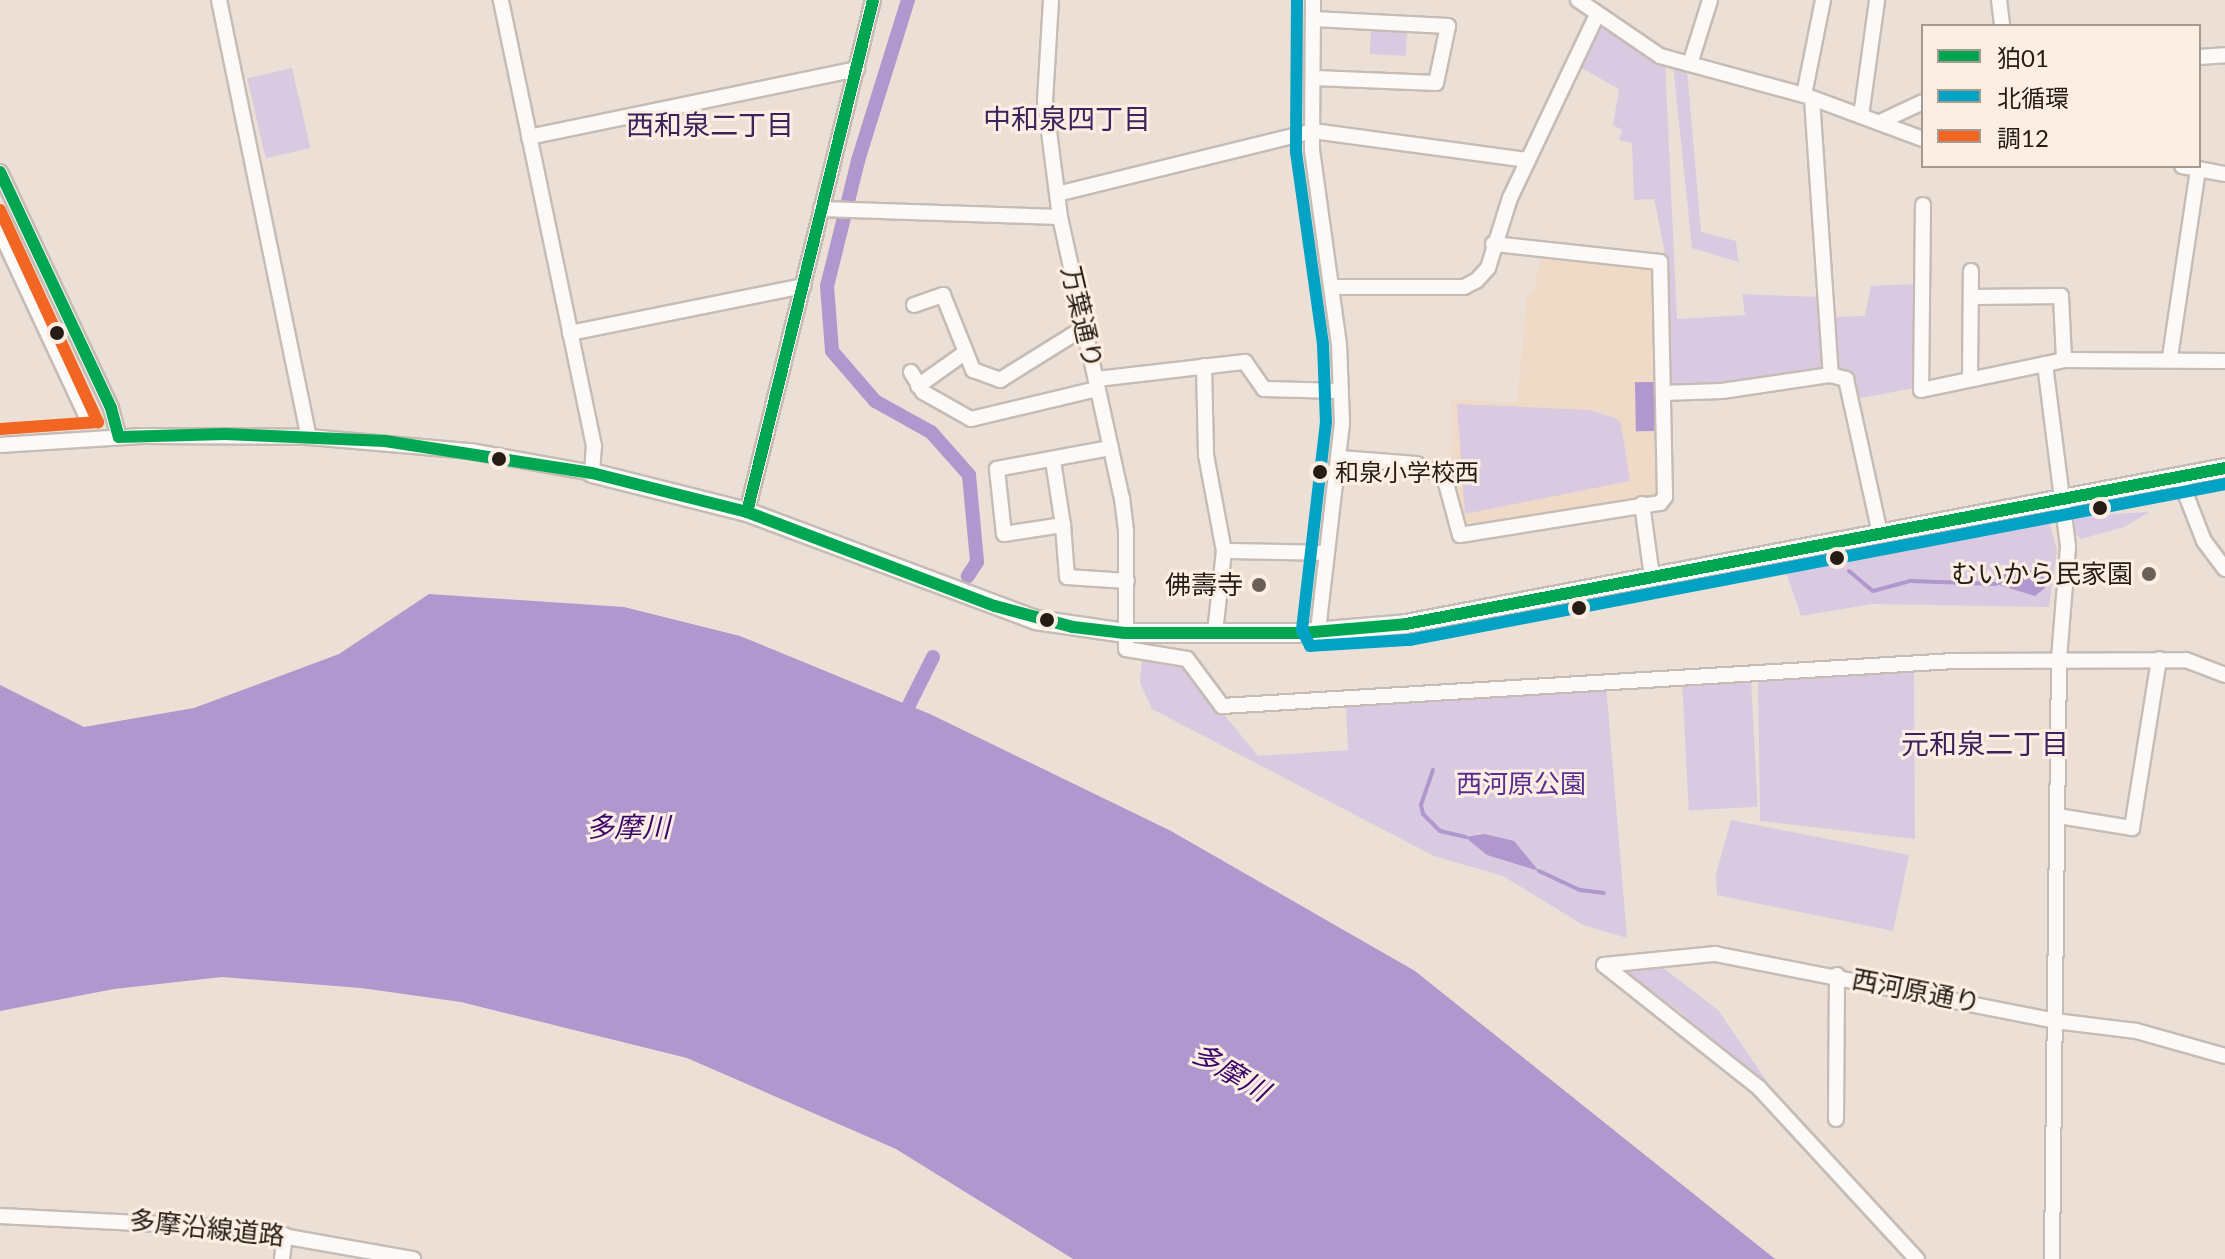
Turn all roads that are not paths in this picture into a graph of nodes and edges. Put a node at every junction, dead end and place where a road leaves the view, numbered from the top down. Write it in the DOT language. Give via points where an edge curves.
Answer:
graph roads {
  1 [pos="219,0"];
  2 [pos="501,0"];
  3 [pos="873,0"];
  4 [pos="1051,0"];
  5 [pos="1313,0"];
  6 [pos="1578,0"];
  7 [pos="1710,0"];
  8 [pos="1823,0"];
  9 [pos="1877,0"];
  10 [pos="1999,0"];
  11 [pos="1597,15"];
  12 [pos="1314,19"];
  13 [pos="2002,24"];
  14 [pos="2225,55"];
  15 [pos="2201,57"];
  16 [pos="1690,64"];
  17 [pos="857,69"];
  18 [pos="1315,78"];
  19 [pos="1808,97"];
  20 [pos="1921,103"];
  21 [pos="1861,116"];
  22 [pos="1880,122"];
  23 [pos="1313,131"];
  24 [pos="529,137"];
  25 [pos="1921,138"];
  26 [pos="1528,160"];
  27 [pos="2193,168"];
  28 [pos="2198,169"];
  29 [pos="0,172"];
  30 [pos="2225,174"];
  31 [pos="1057,194"];
  32 [pos="6,199"];
  33 [pos="1923,205"];
  34 [pos="821,209"];
  35 [pos="1060,217"];
  36 [pos="0,231"];
  37 [pos="1493,244"];
  38 [pos="1971,271"];
  39 [pos="803,286"];
  40 [pos="1332,287"];
  41 [pos="1972,297"];
  42 [pos="914,305"];
  43 [pos="1085,327"];
  44 [pos="570,333"];
  45 [pos="963,354"];
  46 [pos="2170,357"];
  47 [pos="2064,360"];
  48 [pos="2225,361"];
  49 [pos="2045,364"];
  50 [pos="1204,366"];
  51 [pos="1831,375"];
  52 [pos="1970,378"];
  53 [pos="1097,384"];
  54 [pos="1341,391"];
  55 [pos="1663,393"];
  56 [pos="88,420"];
  57 [pos="119,437"];
  58 [pos="309,437"];
  59 [pos="0,445"];
  60 [pos="1110,448"];
  61 [pos="1340,458"];
  62 [pos="1053,461"];
  63 [pos="2225,468"];
  64 [pos="592,473"];
  65 [pos="2179,477"];
  66 [pos="2065,499"];
  67 [pos="1642,504"];
  68 [pos="747,512"];
  69 [pos="1063,525"];
  70 [pos="1880,534"];
  71 [pos="1224,551"];
  72 [pos="1327,553"];
  73 [pos="2225,569"];
  74 [pos="1652,577"];
  75 [pos="1127,581"];
  76 [pos="1318,632"];
  77 [pos="1125,633"];
  78 [pos="1215,633"];
  79 [pos="2059,658"];
  80 [pos="2159,659"];
  81 [pos="2225,675"];
  82 [pos="2058,816"];
  83 [pos="1837,975"];
  84 [pos="2055,1021"];
  85 [pos="2225,1056"];
  86 [pos="1836,1119"];
  87 [pos="0,1216"];
  88 [pos="285,1235"];
  89 [pos="282,1259"];
  90 [pos="413,1259"];
  91 [pos="1917,1259"];
  92 [pos="2052,1259"];
  1 -- 58 [label="street"];
  2 -- 24 [label="street"];
  3 -- 17 [label="street"];
  4 -- 31 [label="street, 万葉通り" via="1045,100"];
  5 -- 12 [label="street"];
  6 -- 11 [label="street"];
  7 -- 16 [label="street"];
  8 -- 19 [label="street"];
  9 -- 21 [label="street"];
  10 -- 13 [label="street"];
  11 -- 16 [label="street" via="1660,56"];
  11 -- 26 [label="street"];
  12 -- 18 [label="street"];
  12 -- 18 [label="street" via="1448,26 1436,83"];
  14 -- 15 [label="street"];
  16 -- 19 [label="street"];
  17 -- 24 [label="street"];
  17 -- 34 [label="street"];
  18 -- 23 [label="street"];
  19 -- 21 [label="street"];
  19 -- 51 [label="street"];
  20 -- 22 [label="street"];
  21 -- 22 [label="street"];
  22 -- 25 [label="street"];
  23 -- 26 [label="street"];
  23 -- 31 [label="street"];
  23 -- 40 [label="street"];
  24 -- 44 [label="street"];
  26 -- 37 [label="street"];
  27 -- 28 [label="street"];
  28 -- 30 [label="street"];
  28 -- 46 [label="street"];
  29 -- 32 [label="street"];
  31 -- 35 [label="street, 万葉通り"];
  32 -- 57 [label="street" via="111,408"];
  33 -- 52 [label="street" via="1921,390"];
  34 -- 35 [label="street"];
  34 -- 39 [label="street"];
  35 -- 43 [label="street, 万葉通り"];
  36 -- 56 [label="street"];
  37 -- 40 [label="street" via="1488,268 1464,287"];
  37 -- 55 [label="street" via="1660,262"];
  38 -- 41 [label="street"];
  39 -- 44 [label="street"];
  39 -- 68 [label="street"];
  40 -- 54 [label="street"];
  41 -- 47 [label="street" via="2061,296"];
  41 -- 52 [label="street"];
  42 -- 45 [label="street" via="943,295"];
  43 -- 45 [label="street" via="1000,380 980,377"];
  43 -- 53 [label="street, 万葉通り"];
  44 -- 64 [label="street" via="594,446"];
  45 -- 53 [label="street" via="914,379 971,419"];
  46 -- 47 [label="street"];
  46 -- 48 [label="street"];
  47 -- 49 [label="street"];
  49 -- 52 [label="street"];
  49 -- 66 [label="street"];
  50 -- 53 [label="street"];
  50 -- 54 [label="street" via="1245,362 1264,389"];
  50 -- 71 [label="street" via="1206,455"];
  51 -- 55 [label="street" via="1722,391"];
  51 -- 70 [label="street" via="1846,379 1855,404"];
  53 -- 60 [label="street, 万葉通り"];
  54 -- 61 [label="street"];
  55 -- 67 [label="street" via="1665,497 1660,503"];
  57 -- 58 [label="street"];
  57 -- 59 [label="street"];
  58 -- 64 [label="street" via="470,451"];
  60 -- 62 [label="street"];
  60 -- 75 [label="street, 万葉通り" via="1126,532"];
  61 -- 67 [label="street" via="1416,464 1444,476 1460,535"];
  61 -- 72 [label="street"];
  62 -- 69 [label="street"];
  62 -- 69 [label="street" via="997,469 1004,534"];
  63 -- 65 [label="main road"];
  64 -- 68 [label="main road"];
  65 -- 66 [label="main road"];
  65 -- 73 [label="street" via="2204,541"];
  66 -- 70 [label="main road"];
  66 -- 79 [label="street" via="2068,547"];
  67 -- 74 [label="street"];
  68 -- 77 [label="main road" via="1036,620"];
  69 -- 75 [label="street" via="1067,577"];
  70 -- 74 [label="main road"];
  71 -- 72 [label="street"];
  71 -- 78 [label="street"];
  72 -- 76 [label="street"];
  74 -- 76 [label="main road" via="1406,624"];
  75 -- 77 [label="street, 万葉通り"];
  76 -- 78 [label="main road"];
  77 -- 78 [label="main road"];
  77 -- 79 [label="street" via="1126,649 1187,659 1226,708 1601,679"];
  79 -- 80 [label="street"];
  79 -- 82 [label="street"];
  80 -- 81 [label="street" via="2186,660"];
  80 -- 82 [label="street" via="2132,828"];
  82 -- 84 [label="street"];
  83 -- 84 [label="street, 西河原通り"];
  83 -- 86 [label="street"];
  83 -- 91 [label="street, 西河原通り" via="1715,954 1604,965 1759,1088"];
  84 -- 85 [label="street, 西河原通り" via="2136,1031"];
  84 -- 92 [label="street"];
  87 -- 88 [label="street, 多摩沿線道路" via="170,1221"];
  88 -- 89 [label="street"];
  88 -- 90 [label="street, 多摩沿線道路"];
}
